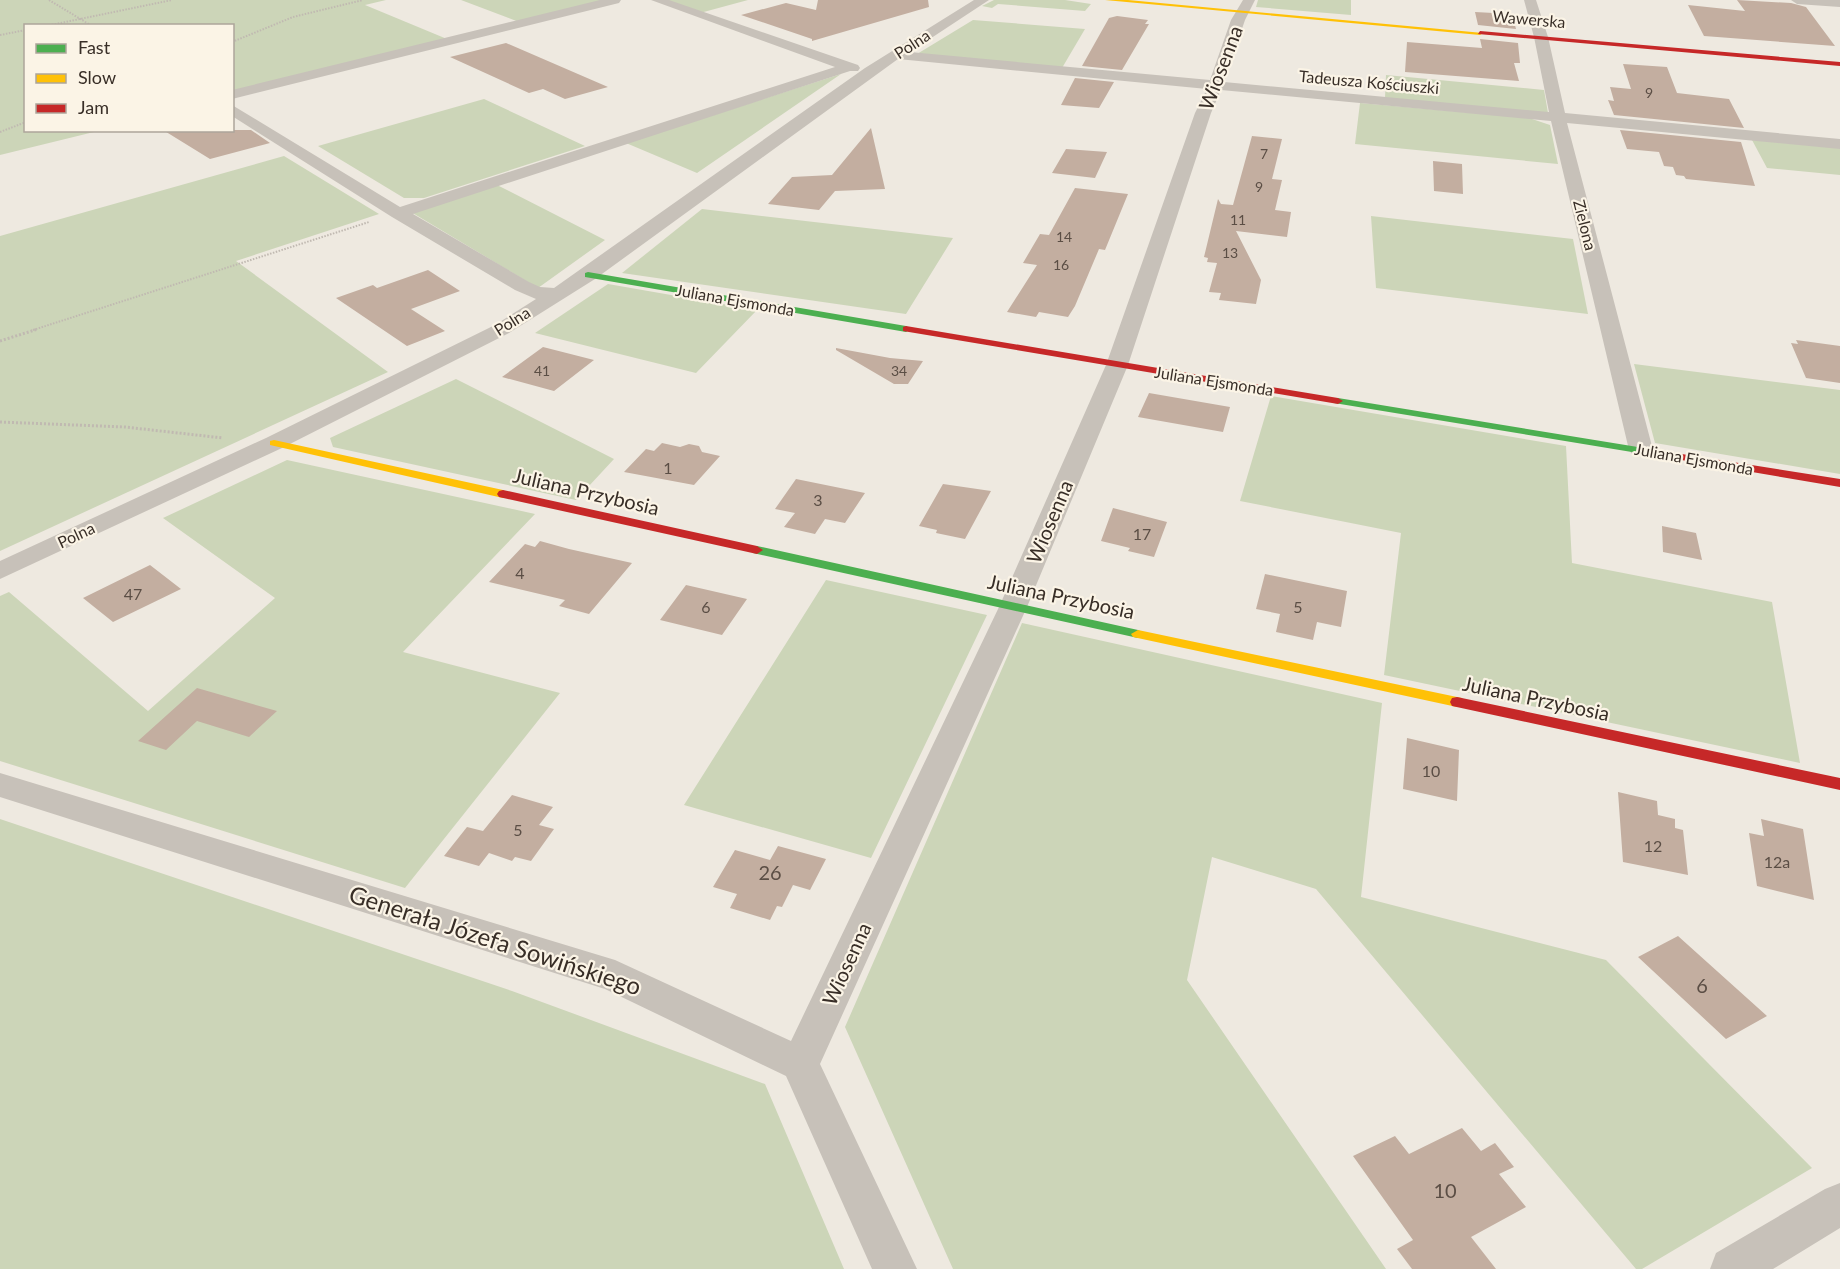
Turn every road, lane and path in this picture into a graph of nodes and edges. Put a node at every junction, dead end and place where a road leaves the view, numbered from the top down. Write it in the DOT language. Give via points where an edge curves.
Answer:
graph roads {
  1 [pos="49,0"];
  2 [pos="172,0"];
  3 [pos="363,0"];
  4 [pos="615,0"];
  5 [pos="657,0"];
  6 [pos="983,0"];
  7 [pos="1108,0"];
  8 [pos="1530,0"];
  9 [pos="1797,0"];
  10 [pos="1821,1"];
  11 [pos="1840,3"];
  12 [pos="1246,6"];
  13 [pos="1834,16"];
  14 [pos="80,18"];
  15 [pos="54,24"];
  16 [pos="89,24"];
  17 [pos="24,30"];
  18 [pos="0,35"];
  19 [pos="1541,37"];
  20 [pos="234,41"];
  21 [pos="895,55"];
  22 [pos="1840,64"];
  23 [pos="849,67"];
  24 [pos="870,71"];
  25 [pos="1218,86"];
  26 [pos="234,95"];
  27 [pos="234,110"];
  28 [pos="1558,118"];
  29 [pos="24,123"];
  30 [pos="0,132"];
  31 [pos="1840,144"];
  32 [pos="398,213"];
  33 [pos="588,275"];
  34 [pos="554,294"];
  35 [pos="0,340"];
  36 [pos="1117,365"];
  37 [pos="0,422"];
  38 [pos="274,443"];
  39 [pos="1641,450"];
  40 [pos="1840,483"];
  41 [pos="0,571"];
  42 [pos="1013,607"];
  43 [pos="0,784"];
  44 [pos="1840,784"];
  45 [pos="800,1064"];
  46 [pos="1840,1204"];
  47 [pos="895,1269"];
  48 [pos="1732,1269"];
  1 -- 14 [label="path"];
  2 -- 14 [label="path"];
  3 -- 20 [label="path" via="293,17"];
  4 -- 26 [label="street"];
  5 -- 23 [label="street"];
  6 -- 21 [label="street, Polna"];
  7 -- 12 [label="street, Wawerska"];
  8 -- 19 [label="street, Zielona"];
  9 -- 10 [label="street"];
  10 -- 11 [label="street"];
  10 -- 13 [label="street"];
  12 -- 19 [label="street, Wawerska"];
  12 -- 25 [label="street, Wiosenna"];
  14 -- 15 [label="path"];
  14 -- 16 [label="path"];
  17 -- 18 [label="path"];
  19 -- 22 [label="street, Wawerska"];
  19 -- 28 [label="street, Zielona"];
  21 -- 24 [label="street, Polna"];
  21 -- 25 [label="street, Tadeusza Kościuszki"];
  23 -- 24 [label="street"];
  23 -- 32 [label="street"];
  24 -- 33 [label="street, Polna"];
  25 -- 28 [label="street, Tadeusza Kościuszki"];
  25 -- 36 [label="street, Wiosenna" via="1203,113"];
  27 -- 32 [label="street"];
  28 -- 31 [label="street, Tadeusza Kościuszki"];
  28 -- 39 [label="street, Zielona"];
  29 -- 30 [label="path"];
  32 -- 34 [label="street" via="522,286 536,293"];
  32 -- 35 [label="path"];
  33 -- 34 [label="street, Polna"];
  33 -- 36 [label="street, Juliana Ejsmonda"];
  34 -- 38 [label="street, Polna" via="502,329"];
  36 -- 39 [label="street, Juliana Ejsmonda"];
  36 -- 42 [label="street, Wiosenna"];
  37 -- 38 [label="path" via="125,427"];
  38 -- 41 [label="street, Polna"];
  38 -- 42 [label="street, Juliana Przybosia"];
  39 -- 40 [label="street, Juliana Ejsmonda"];
  42 -- 44 [label="street, Juliana Przybosia"];
  42 -- 45 [label="street, Wiosenna"];
  43 -- 45 [label="street, Generała Józefa Sowińskiego" via="615,975"];
  45 -- 47 [label="street"];
  46 -- 48 [label="street"];
}
